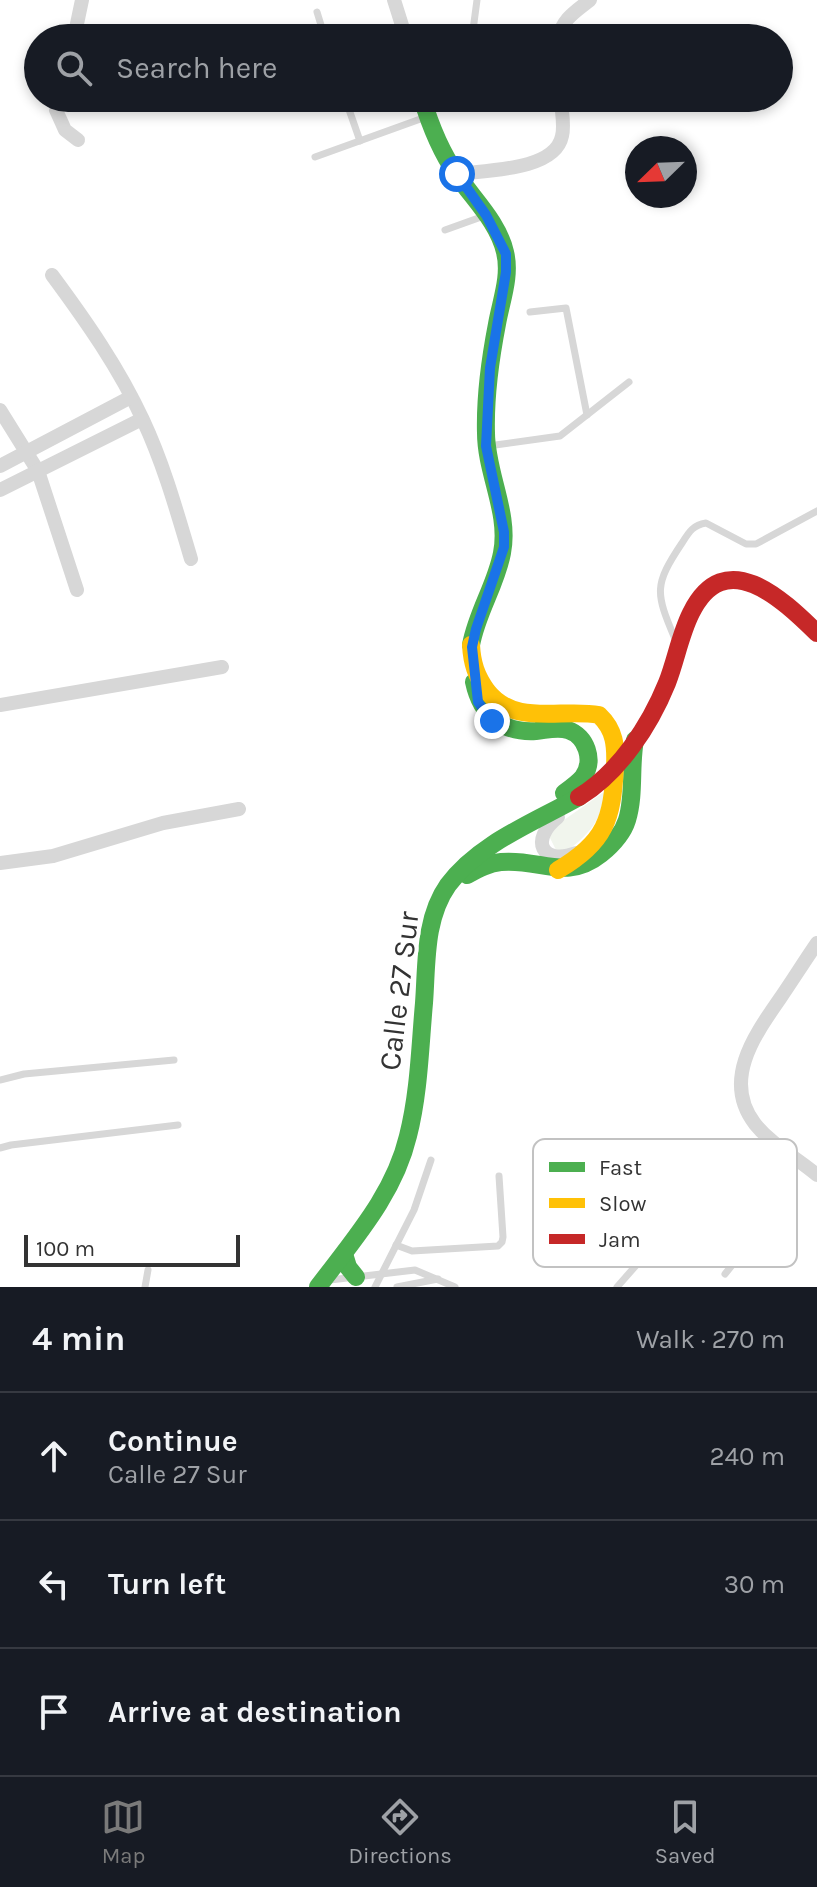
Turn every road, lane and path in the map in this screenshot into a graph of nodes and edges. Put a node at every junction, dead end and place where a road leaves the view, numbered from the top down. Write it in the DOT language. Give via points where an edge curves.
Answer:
graph roads {
  1 [pos="82,0"];
  2 [pos="394,0"];
  3 [pos="477,0"];
  4 [pos="590,0"];
  5 [pos="317,12"];
  6 [pos="77,24"];
  7 [pos="321,24"];
  8 [pos="402,24"];
  9 [pos="474,24"];
  10 [pos="564,24"];
  11 [pos="57,112"];
  12 [pos="350,112"];
  13 [pos="427,112"];
  14 [pos="562,112"];
  15 [pos="428,116"];
  16 [pos="78,140"];
  17 [pos="360,141"];
  18 [pos="315,157"];
  19 [pos="457,174"];
  20 [pos="486,215"];
  21 [pos="445,230"];
  22 [pos="52,275"];
  23 [pos="530,312"];
  24 [pos="629,382"];
  25 [pos="131,397"];
  26 [pos="0,410"];
  27 [pos="587,415"];
  28 [pos="142,419"];
  29 [pos="486,446"];
  30 [pos="27,451"];
  31 [pos="0,466"];
  32 [pos="38,471"];
  33 [pos="0,490"];
  34 [pos="817,511"];
  35 [pos="191,559"];
  36 [pos="77,590"];
  37 [pos="817,633"];
  38 [pos="679,647"];
  39 [pos="472,661"];
  40 [pos="222,667"];
  41 [pos="0,705"];
  42 [pos="636,737"];
  43 [pos="592,788"];
  44 [pos="239,809"];
  45 [pos="533,823"];
  46 [pos="584,850"];
  47 [pos="480,854"];
  48 [pos="0,863"];
  49 [pos="535,865"];
  50 [pos="558,870"];
  51 [pos="439,899"];
  52 [pos="817,943"];
  53 [pos="174,1060"];
  54 [pos="0,1080"];
  55 [pos="178,1125"];
  56 [pos="769,1139"];
  57 [pos="0,1148"];
  58 [pos="431,1160"];
  59 [pos="797,1160"];
  60 [pos="817,1175"];
  61 [pos="499,1176"];
  62 [pos="396,1245"];
  63 [pos="344,1254"];
  64 [pos="635,1267"];
  65 [pos="730,1267"];
  66 [pos="148,1270"];
  67 [pos="380,1274"];
  68 [pos="725,1274"];
  69 [pos="356,1277"];
  70 [pos="439,1279"];
  71 [pos="320,1284"];
  72 [pos="145,1287"];
  73 [pos="375,1287"];
  74 [pos="397,1287"];
  75 [pos="455,1287"];
  76 [pos="617,1287"];
  1 -- 6 [label="street"];
  2 -- 8 [label="street"];
  3 -- 9 [label="lane"];
  4 -- 10 [label="street"];
  5 -- 7 [label="lane"];
  11 -- 16 [label="street" via="65,130"];
  12 -- 17 [label="lane"];
  13 -- 15 [label="street"];
  14 -- 19 [label="street" via="563,136 548,158"];
  15 -- 17 [label="lane"];
  15 -- 19 [label="street"];
  17 -- 18 [label="lane"];
  19 -- 20 [label="street"];
  20 -- 21 [label="lane"];
  20 -- 29 [label="street" via="506,254 490,368"];
  22 -- 25 [label="street"];
  23 -- 27 [label="lane" via="566,308"];
  24 -- 27 [label="lane"];
  25 -- 28 [label="street"];
  25 -- 30 [label="street"];
  26 -- 30 [label="street"];
  27 -- 29 [label="lane" via="560,436"];
  28 -- 32 [label="street"];
  28 -- 35 [label="street"];
  29 -- 39 [label="street" via="504,547 476,629"];
  30 -- 31 [label="street"];
  30 -- 32 [label="street"];
  32 -- 33 [label="street"];
  32 -- 36 [label="street"];
  34 -- 38 [label="lane" via="756,544 706,523 692,528 660,581"];
  37 -- 38 [label="street, Calle 27 Sur" via="791,607 754,583 731,579 703,596"];
  38 -- 42 [label="street, Calle 27 Sur" via="668,681"];
  39 -- 46 [label="street" via="487,692 510,710 540,716 599,715 611,727 616,740 613,804 604,828"];
  39 -- 47 [label="street" via="478,702 492,721 521,732 565,729 584,742 589,762 581,780"];
  40 -- 41 [label="street"];
  42 -- 43 [label="street, Calle 27 Sur"];
  42 -- 50 [label="street" via="628,815 617,839 587,865"];
  43 -- 45 [label="street, Calle 27 Sur"];
  43 -- 46 [label="street" via="544,830 543,846 554,857"];
  44 -- 48 [label="street" via="163,823 53,856"];
  45 -- 47 [label="street, Calle 27 Sur"];
  45 -- 49 [label="street" via="522,846"];
  46 -- 50 [label="street"];
  47 -- 51 [label="street, Calle 27 Sur"];
  49 -- 50 [label="street"];
  49 -- 51 [label="street" via="500,862 484,867"];
  51 -- 63 [label="street, Calle 27 Sur" via="431,926 408,1136 384,1197"];
  52 -- 56 [label="street" via="757,1032 742,1070 745,1106"];
  53 -- 54 [label="lane"];
  55 -- 57 [label="lane"];
  58 -- 62 [label="lane"];
  59 -- 60 [label="street"];
  61 -- 62 [label="lane" via="503,1237 498,1246 412,1251"];
  62 -- 67 [label="lane"];
  63 -- 69 [label="street"];
  63 -- 71 [label="street, Calle 27 Sur"];
  64 -- 76 [label="lane"];
  65 -- 68 [label="lane"];
  66 -- 72 [label="lane"];
  67 -- 69 [label="lane"];
  67 -- 70 [label="lane" via="415,1270"];
  67 -- 73 [label="lane"];
  69 -- 71 [label="lane"];
  70 -- 74 [label="lane"];
  70 -- 75 [label="lane"];
}
